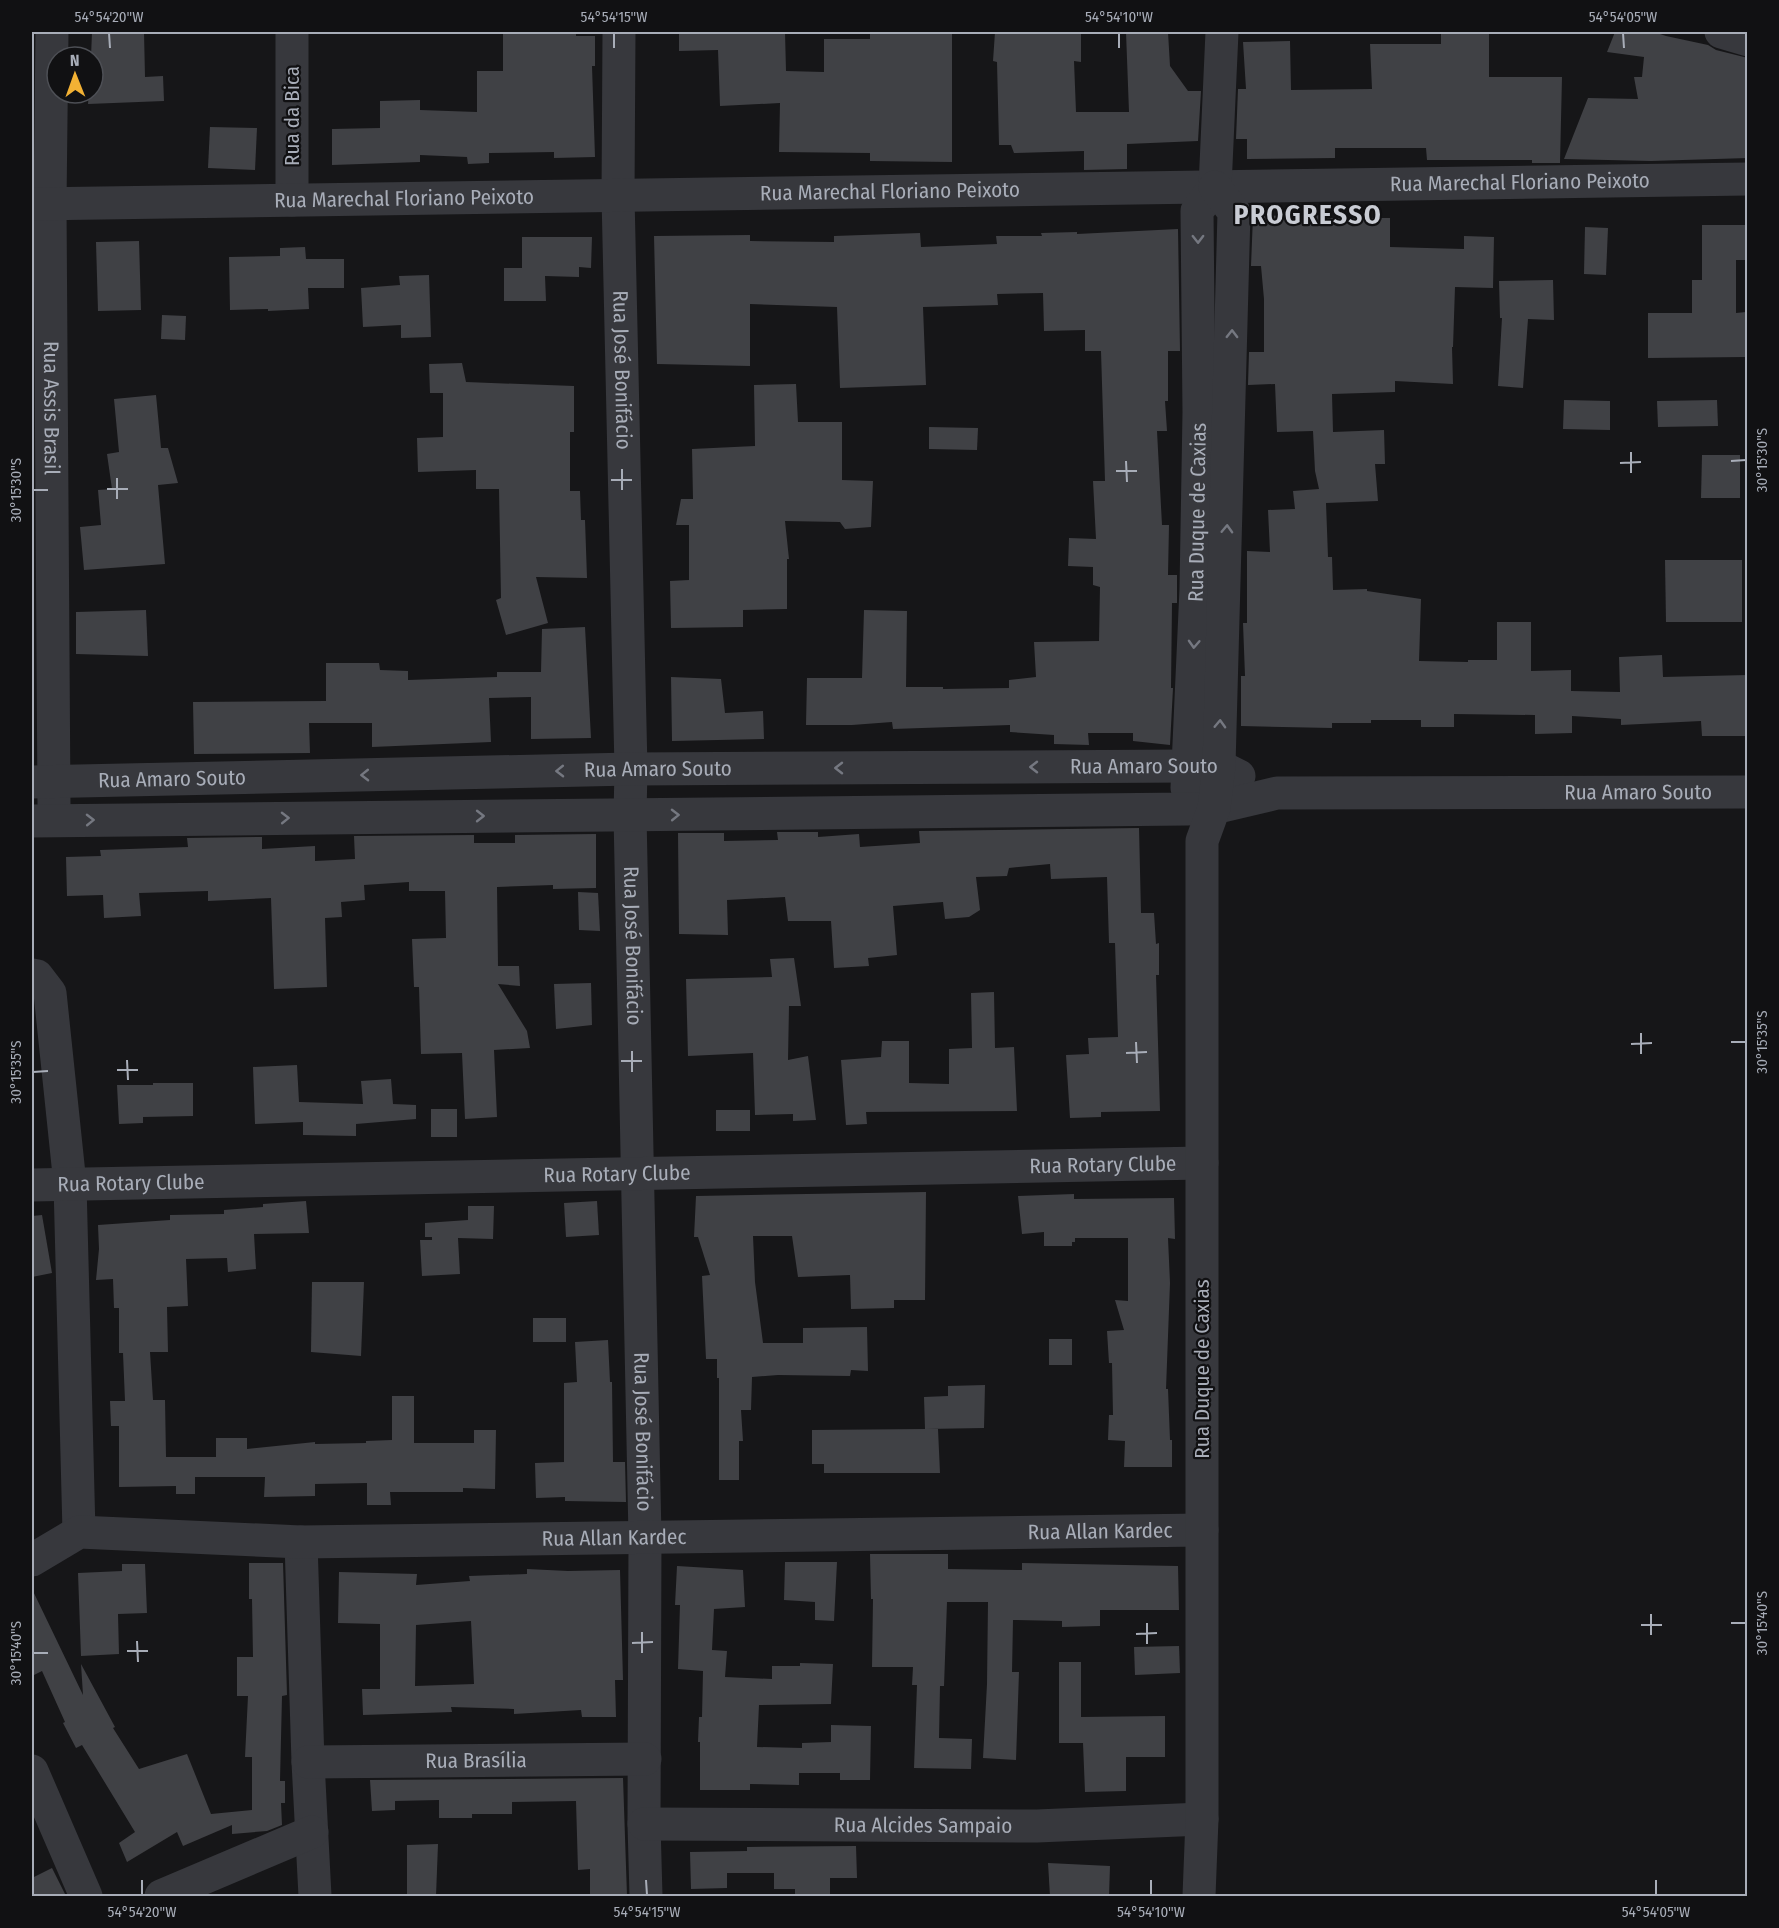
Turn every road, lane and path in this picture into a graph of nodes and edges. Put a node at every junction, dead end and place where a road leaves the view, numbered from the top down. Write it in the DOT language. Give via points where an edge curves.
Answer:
graph roads {
  1 [pos="52,32"];
  2 [pos="292,32"];
  3 [pos="619,32"];
  4 [pos="1222,32"];
  5 [pos="1721,32"];
  6 [pos="1748,40"];
  7 [pos="1748,179"];
  8 [pos="1215,187"];
  9 [pos="618,196"];
  10 [pos="292,200"];
  11 [pos="41,204"];
  12 [pos="1203,766"];
  13 [pos="631,769"];
  14 [pos="43,782"];
  15 [pos="1748,792"];
  16 [pos="1277,793"];
  17 [pos="1201,808"];
  18 [pos="630,815"];
  19 [pos="43,821"];
  20 [pos="34,975"];
  21 [pos="1202,1163"];
  22 [pos="636,1175"];
  23 [pos="70,1184"];
  24 [pos="32,1185"];
  25 [pos="1202,1530"];
  26 [pos="79,1532"];
  27 [pos="645,1537"];
  28 [pos="301,1542"];
  29 [pos="32,1560"];
  30 [pos="645,1759"];
  31 [pos="308,1762"];
  32 [pos="32,1771"];
  33 [pos="1202,1819"];
  34 [pos="644,1824"];
  35 [pos="312,1832"];
  36 [pos="87,1896"];
  37 [pos="161,1896"];
  38 [pos="315,1896"];
  39 [pos="646,1896"];
  40 [pos="1199,1896"];
  1 -- 11 [label="street, Rua Assis Brasil"];
  2 -- 10 [label="street, Rua da Bica"];
  3 -- 9 [label="street, Rua José Bonifácio"];
  4 -- 8 [label="street"];
  5 -- 6 [label="street"];
  7 -- 8 [label="street, Rua Marechal Floriano Peixoto"];
  8 -- 9 [label="street, Rua Marechal Floriano Peixoto"];
  8 -- 12 [label="street, Rua Duque de Caxias" via="1197,211 1215,411"];
  9 -- 10 [label="street, Rua Marechal Floriano Peixoto"];
  9 -- 13 [label="street, Rua José Bonifácio"];
  10 -- 11 [label="street, Rua Marechal Floriano Peixoto"];
  11 -- 14 [label="street, Rua Assis Brasil"];
  12 -- 13 [label="street, Rua Amaro Souto, one-way"];
  12 -- 16 [label="street, Rua Amaro Souto"];
  12 -- 17 [label="street, Rua Duque de Caxias"];
  13 -- 14 [label="street, Rua Amaro Souto, one-way"];
  13 -- 18 [label="street, Rua José Bonifácio"];
  14 -- 19 [label="street, Rua Assis Brasil"];
  15 -- 16 [label="street, Rua Amaro Souto"];
  16 -- 17 [label="street, Rua Amaro Souto"];
  18 -- 17 [label="street, Rua Amaro Souto, one-way"];
  17 -- 21 [label="street, Rua Duque de Caxias"];
  19 -- 18 [label="street, Rua Amaro Souto, one-way"];
  18 -- 22 [label="street, Rua José Bonifácio"];
  20 -- 23 [label="street" via="50,993"];
  21 -- 22 [label="street, Rua Rotary Clube"];
  21 -- 25 [label="street, Rua Duque de Caxias"];
  22 -- 23 [label="street, Rua Rotary Clube"];
  22 -- 27 [label="street, Rua José Bonifácio"];
  23 -- 24 [label="street, Rua Rotary Clube"];
  23 -- 26 [label="street"];
  25 -- 27 [label="street, Rua Allan Kardec"];
  25 -- 33 [label="street, Rua Duque de Caxias"];
  26 -- 28 [label="street, Rua Allan Kardec"];
  26 -- 29 [label="street"];
  27 -- 28 [label="street, Rua Allan Kardec"];
  27 -- 30 [label="street, Rua José Bonifácio"];
  28 -- 31 [label="street"];
  30 -- 31 [label="street, Rua Brasília"];
  30 -- 34 [label="street, Rua José Bonifácio"];
  31 -- 35 [label="street"];
  32 -- 36 [label="street"];
  33 -- 34 [label="street, Rua Alcides Sampaio" via="1037,1826"];
  33 -- 40 [label="street, Rua Duque de Caxias"];
  34 -- 39 [label="street, Rua José Bonifácio"];
  35 -- 37 [label="street"];
  35 -- 38 [label="street"];
}
